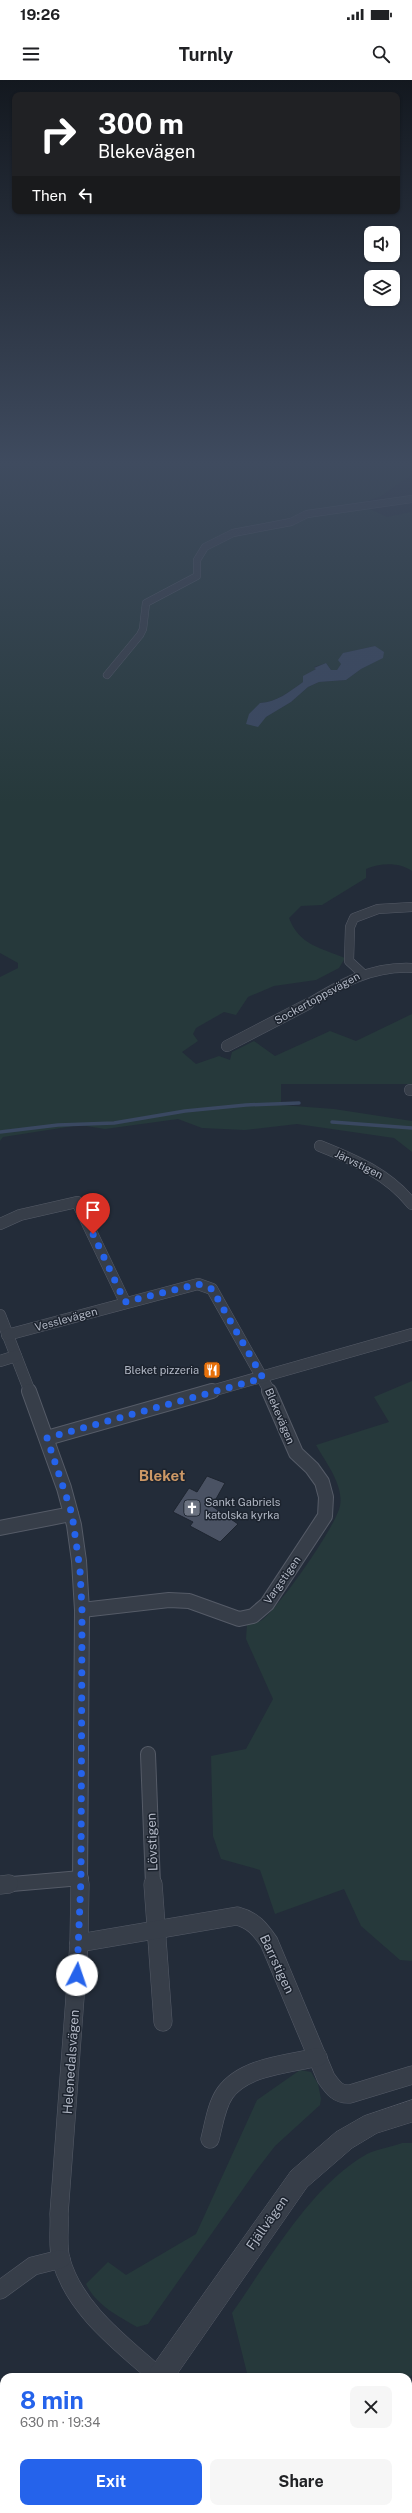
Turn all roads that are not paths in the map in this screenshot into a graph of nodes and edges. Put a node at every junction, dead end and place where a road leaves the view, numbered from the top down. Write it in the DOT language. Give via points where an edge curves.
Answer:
graph roads {
  1 [pos="197,576"];
  2 [pos="107,675"];
  3 [pos="412,907"];
  4 [pos="412,968"];
  5 [pos="362,973"];
  6 [pos="227,1046"];
  7 [pos="320,1146"];
  8 [pos="412,1204"];
  9 [pos="0,1224"];
  10 [pos="125,1302"];
  11 [pos="0,1315"];
  12 [pos="412,1334"];
  13 [pos="7,1335"];
  14 [pos="16,1356"];
  15 [pos="0,1361"];
  16 [pos="263,1378"];
  17 [pos="47,1438"];
  18 [pos="72,1514"];
  19 [pos="326,1516"];
  20 [pos="0,1528"];
  21 [pos="82,1610"];
  22 [pos="148,1754"];
  23 [pos="81,1878"];
  24 [pos="0,1885"];
  25 [pos="155,1930"];
  26 [pos="79,1943"];
  27 [pos="163,2022"];
  28 [pos="318,2057"];
  29 [pos="412,2075"];
  30 [pos="412,2111"];
  31 [pos="210,2139"];
  32 [pos="61,2259"];
  33 [pos="0,2290"];
  34 [pos="155,2373"];
  35 [pos="162,2373"];
  1 -- 2 [label="street" via="146,603 140,635"];
  3 -- 5 [label="street" via="391,906 356,917 351,923 349,961"];
  4 -- 5 [label="street, Sockertoppsvägen" via="389,968"];
  5 -- 6 [label="street, Sockertoppsvägen"];
  7 -- 8 [label="street, Järvstigen" via="379,1172 398,1186"];
  9 -- 10 [label="street" via="20,1215 77,1202"];
  10 -- 13 [label="street, Vesslevägen"];
  10 -- 16 [label="street, Vesslevägen" via="198,1284 212,1289"];
  11 -- 13 [label="street, Helenedalsvägen"];
  12 -- 16 [label="street, Blekevägen"];
  13 -- 14 [label="street, Helenedalsvägen"];
  14 -- 15 [label="street"];
  14 -- 17 [label="street, Helenedalsvägen"];
  16 -- 17 [label="street, Blekevägen"];
  16 -- 19 [label="street, Blekevägen" via="296,1453 322,1482 326,1496"];
  17 -- 18 [label="street, Helenedalsvägen"];
  18 -- 20 [label="street"];
  18 -- 21 [label="street, Helenedalsvägen" via="80,1570"];
  19 -- 21 [label="street, Vargstigen" via="267,1604 253,1616 239,1619 189,1601 169,1600"];
  21 -- 23 [label="street, Helenedalsvägen"];
  22 -- 25 [label="street, Lövstigen"];
  23 -- 24 [label="street"];
  23 -- 26 [label="street, Helenedalsvägen"];
  25 -- 26 [label="street, Barrstigen"];
  25 -- 27 [label="street"];
  25 -- 28 [label="street, Barrstigen" via="237,1916 247,1918 259,1926 269,1942"];
  26 -- 32 [label="street, Helenedalsvägen" via="60,2214"];
  28 -- 29 [label="street, Barrstigen" via="330,2085 337,2092 345,2094"];
  28 -- 31 [label="street" via="253,2074 228,2088 223,2096"];
  30 -- 35 [label="street, Fjällvägen" via="372,2124 344,2140 299,2179"];
  32 -- 33 [label="street" via="33,2266"];
  32 -- 34 [label="street, Helenedalsvägen" via="79,2299 102,2325"];
}
